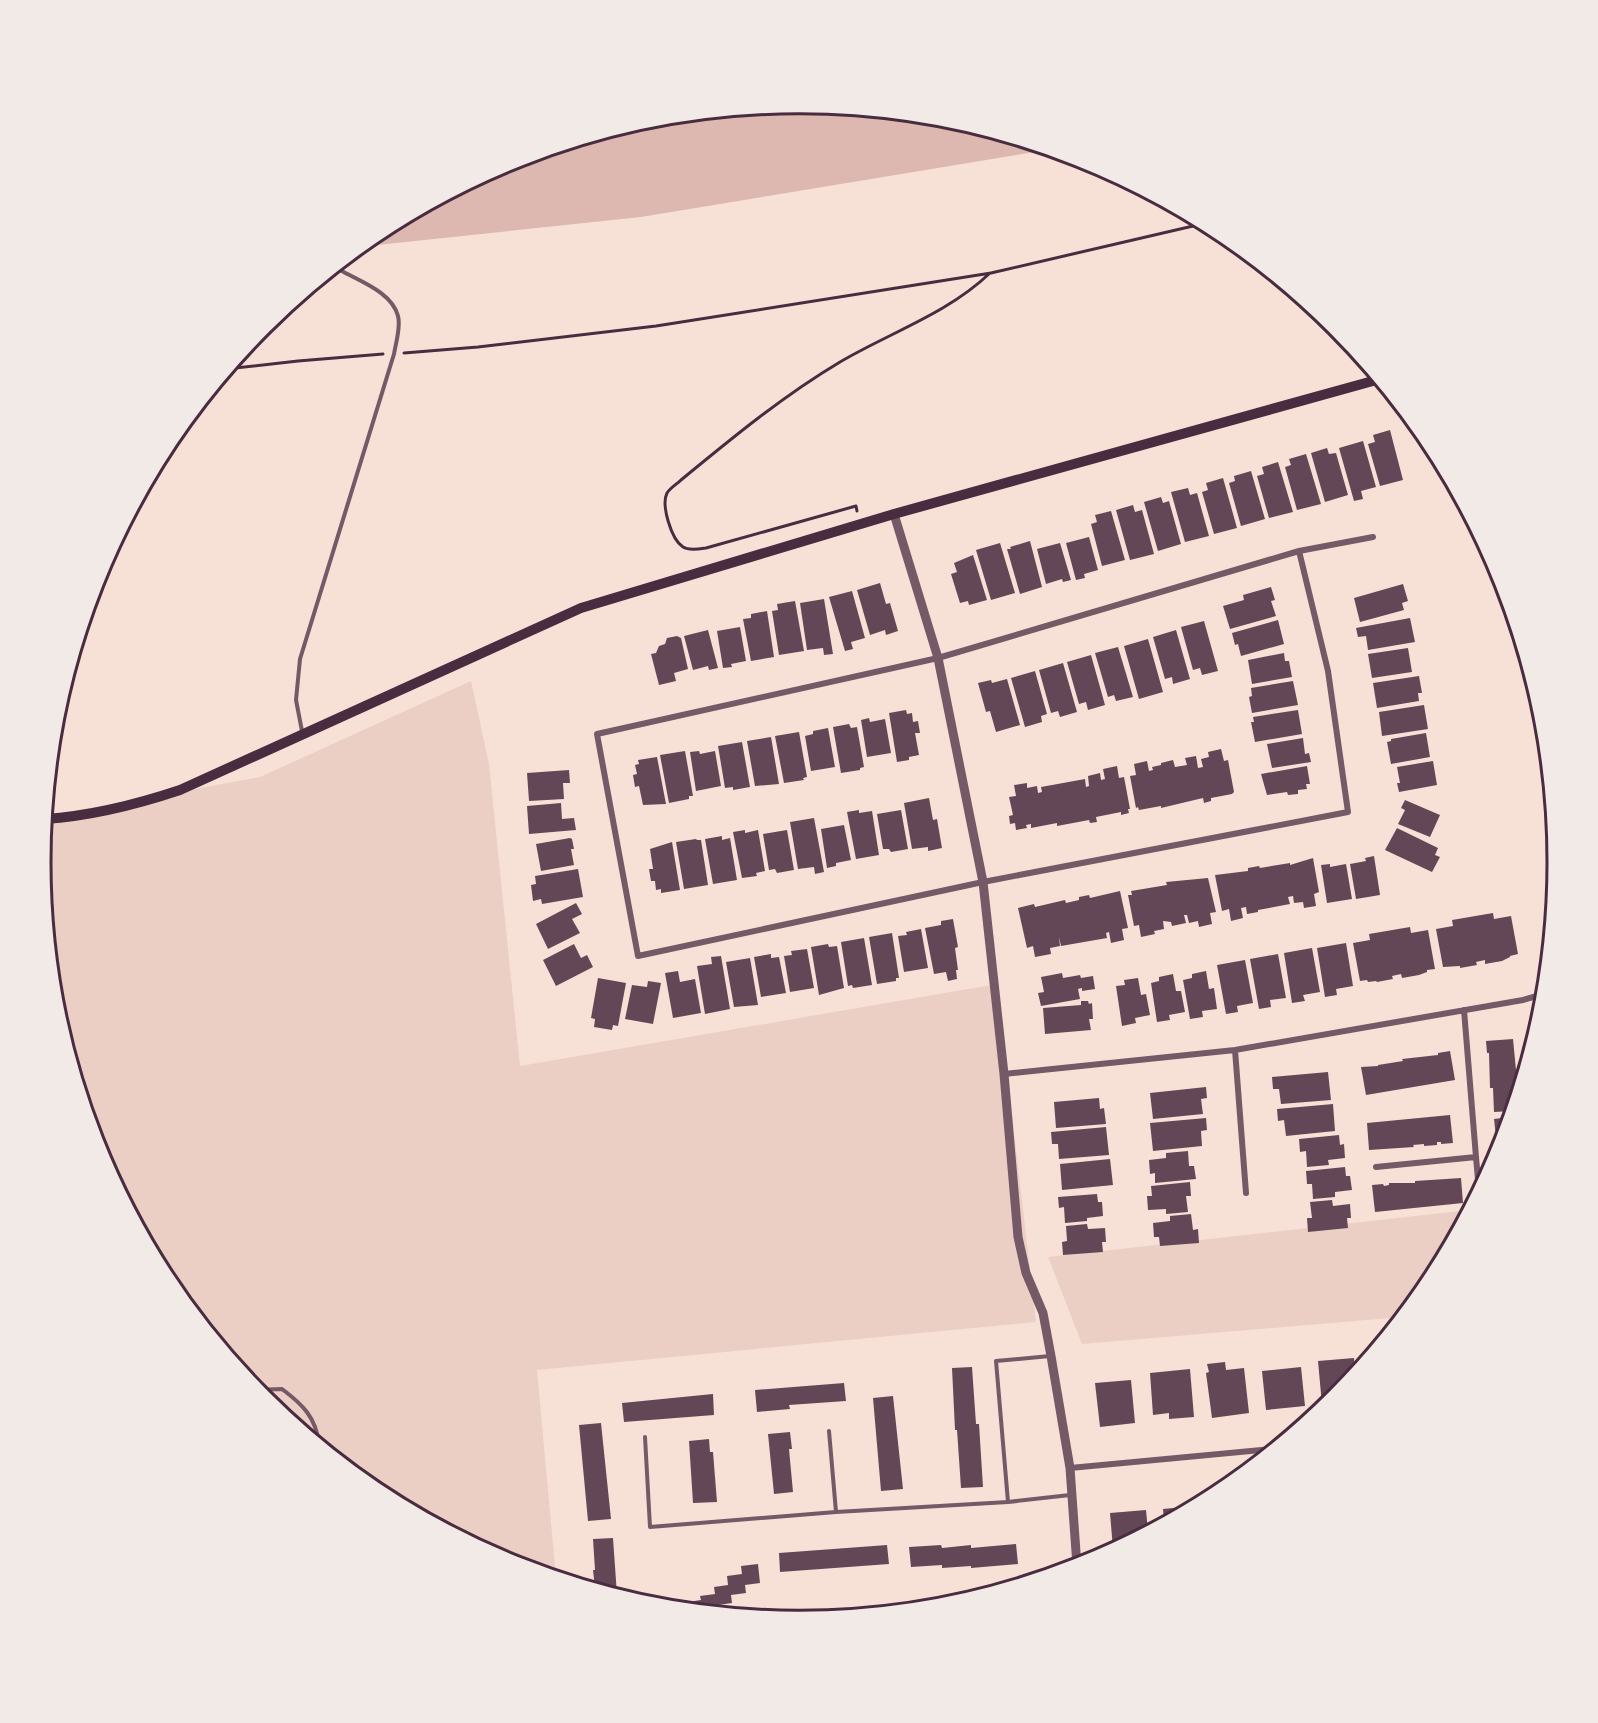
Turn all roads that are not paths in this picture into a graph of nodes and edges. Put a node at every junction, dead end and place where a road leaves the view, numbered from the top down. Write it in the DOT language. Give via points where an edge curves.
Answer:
graph roads {
  1 [pos="341,271"];
  2 [pos="1372,381"];
  3 [pos="894,514"];
  4 [pos="1372,537"];
  5 [pos="1299,551"];
  6 [pos="938,658"];
  7 [pos="302,735"];
  8 [pos="53,818"];
  9 [pos="983,882"];
  10 [pos="1535,997"];
  11 [pos="1464,1010"];
  12 [pos="1235,1050"];
  13 [pos="1004,1074"];
  14 [pos="1476,1157"];
  15 [pos="1376,1167"];
  16 [pos="1478,1175"];
  17 [pos="1246,1193"];
  18 [pos="1051,1356"];
  19 [pos="270,1389"];
  20 [pos="829,1431"];
  21 [pos="317,1433"];
  22 [pos="645,1437"];
  23 [pos="1260,1450"];
  24 [pos="1070,1468"];
  25 [pos="1071,1495"];
  26 [pos="1008,1502"];
  27 [pos="836,1512"];
  28 [pos="1076,1556"];
  1 -- 7 [label="lane" via="387,296 398,315 398,335 300,659 296,700"];
  2 -- 3 [label="main road"];
  3 -- 6 [label="street"];
  3 -- 7 [label="main road" via="581,608"];
  4 -- 5 [label="street"];
  5 -- 6 [label="street"];
  5 -- 9 [label="street" via="1328,671 1348,812"];
  6 -- 9 [label="street"];
  6 -- 9 [label="street" via="597,734 638,956"];
  7 -- 8 [label="main road" via="180,790 130,806"];
  9 -- 13 [label="street"];
  10 -- 11 [label="street"];
  11 -- 12 [label="street"];
  11 -- 14 [label="street"];
  12 -- 13 [label="street"];
  12 -- 17 [label="street"];
  13 -- 18 [label="street" via="1018,1237"];
  14 -- 15 [label="street"];
  14 -- 16 [label="street"];
  18 -- 24 [label="street"];
  18 -- 26 [label="lane" via="996,1361"];
  19 -- 21 [label="lane" via="282,1389 304,1406"];
  20 -- 27 [label="lane"];
  22 -- 27 [label="lane" via="650,1527"];
  23 -- 24 [label="street"];
  24 -- 25 [label="street"];
  25 -- 26 [label="lane"];
  25 -- 28 [label="street"];
  26 -- 27 [label="lane"];
}
